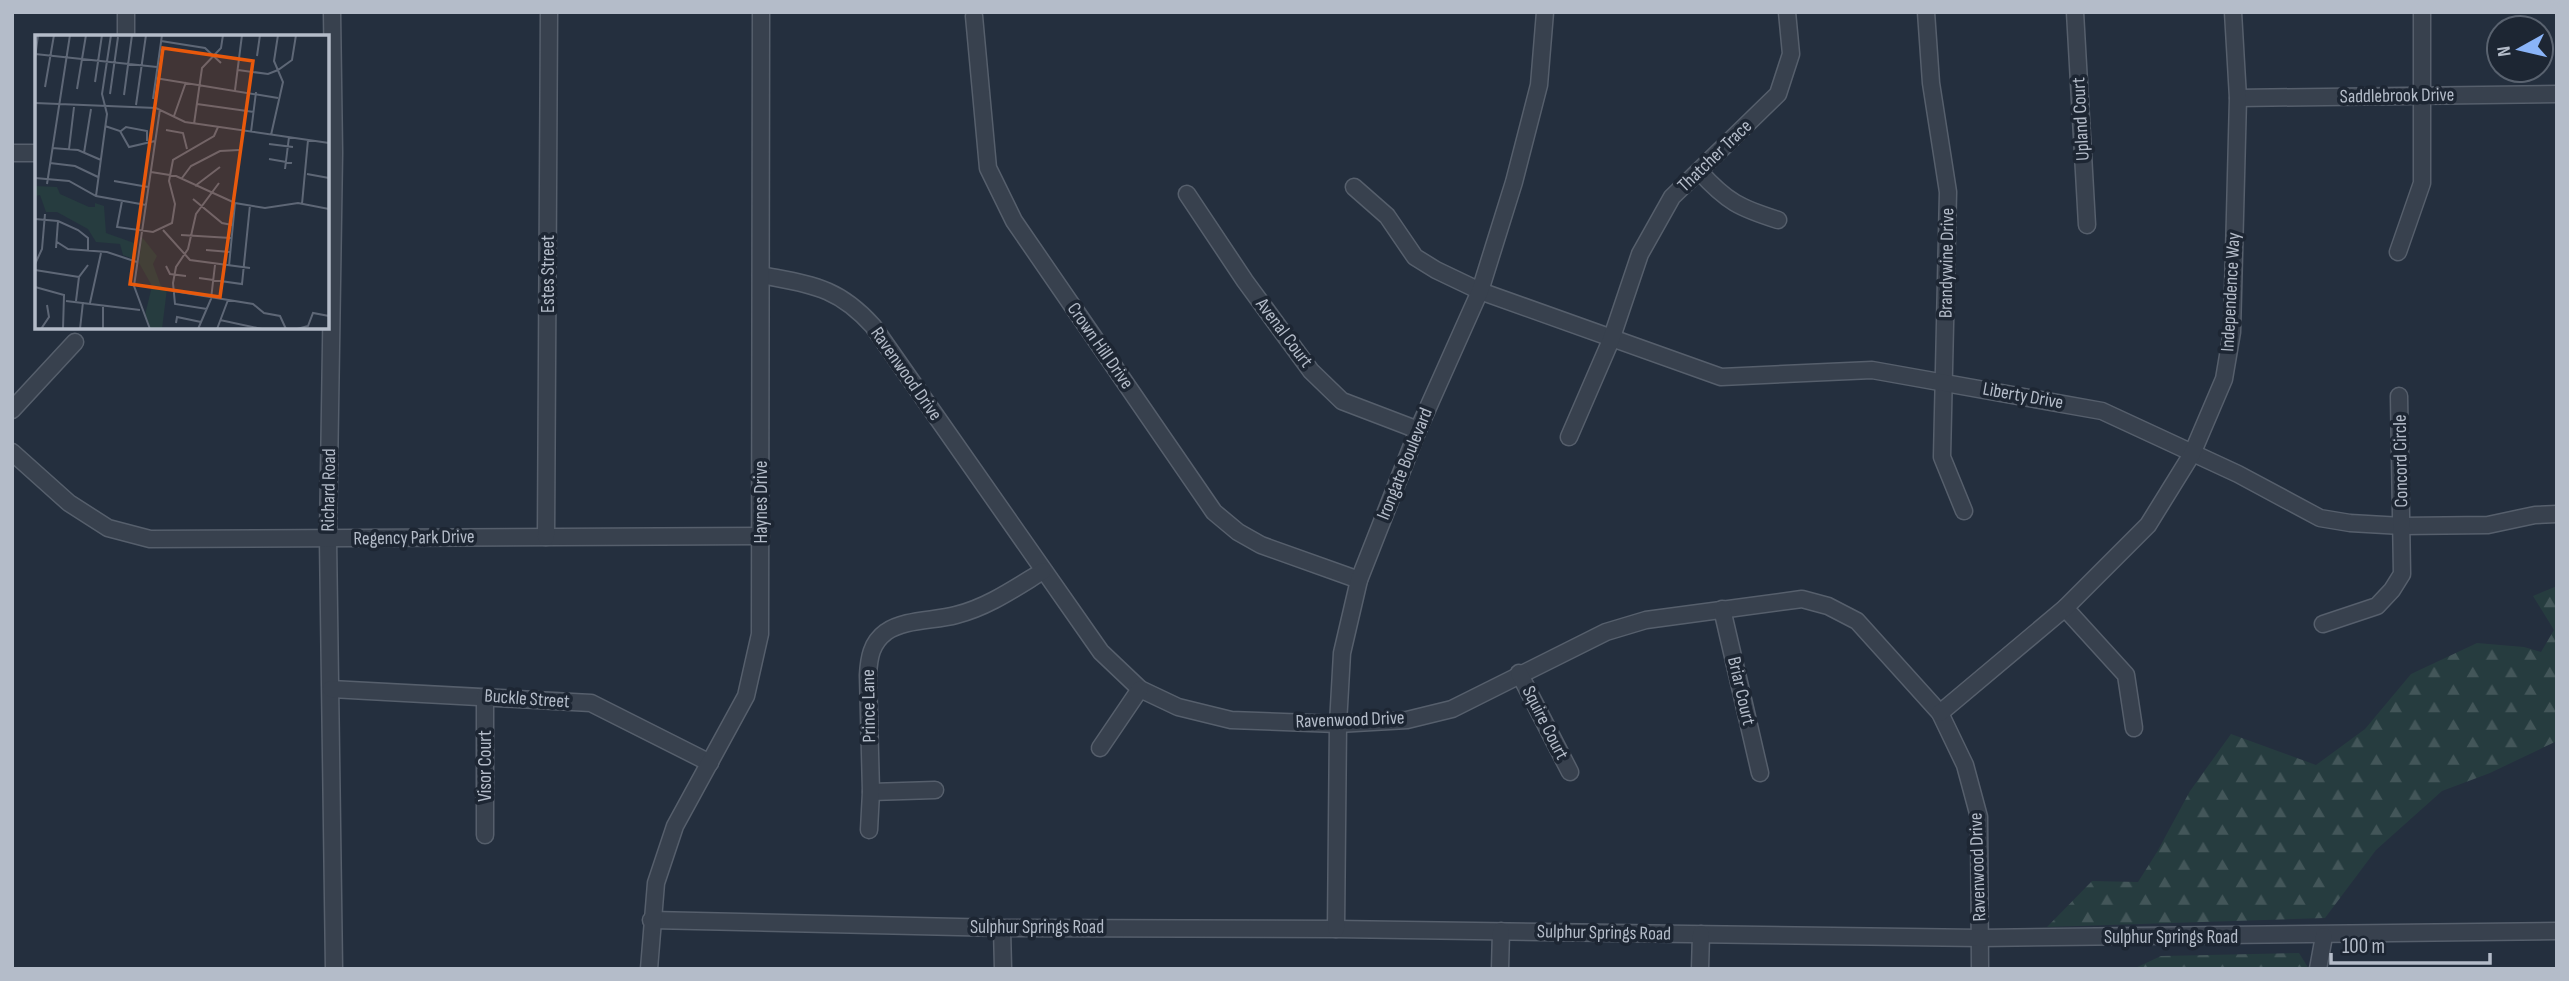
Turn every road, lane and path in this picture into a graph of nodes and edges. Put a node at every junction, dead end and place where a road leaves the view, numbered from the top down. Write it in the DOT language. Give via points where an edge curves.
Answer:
graph roads {
  1 [pos="126,12"];
  2 [pos="332,12"];
  3 [pos="549,12"];
  4 [pos="761,12"];
  5 [pos="1545,12"];
  6 [pos="1787,12"];
  7 [pos="1926,12"];
  8 [pos="2075,12"];
  9 [pos="2233,12"];
  10 [pos="2422,12"];
  11 [pos="974,16"];
  12 [pos="126,35"];
  13 [pos="2557,94"];
  14 [pos="2423,96"];
  15 [pos="2238,98"];
  16 [pos="12,153"];
  17 [pos="35,153"];
  18 [pos="331,153"];
  19 [pos="1699,172"];
  20 [pos="1354,187"];
  21 [pos="1186,194"];
  22 [pos="1779,220"];
  23 [pos="2087,225"];
  24 [pos="2398,252"];
  25 [pos="761,275"];
  26 [pos="1479,291"];
  27 [pos="1611,340"];
  28 [pos="75,342"];
  29 [pos="1945,382"];
  30 [pos="2399,396"];
  31 [pos="12,410"];
  32 [pos="1418,430"];
  33 [pos="1569,437"];
  34 [pos="12,452"];
  35 [pos="2192,454"];
  36 [pos="1965,511"];
  37 [pos="2557,514"];
  38 [pos="2402,526"];
  39 [pos="761,536"];
  40 [pos="545,537"];
  41 [pos="328,539"];
  42 [pos="1043,570"];
  43 [pos="1359,580"];
  44 [pos="2065,608"];
  45 [pos="1722,609"];
  46 [pos="2323,624"];
  47 [pos="1520,674"];
  48 [pos="331,689"];
  49 [pos="1140,689"];
  50 [pos="485,697"];
  51 [pos="1940,713"];
  52 [pos="1338,724"];
  53 [pos="2134,728"];
  54 [pos="1100,748"];
  55 [pos="710,763"];
  56 [pos="1570,772"];
  57 [pos="1760,773"];
  58 [pos="935,790"];
  59 [pos="871,792"];
  60 [pos="869,830"];
  61 [pos="485,835"];
  62 [pos="652,920"];
  63 [pos="1002,928"];
  64 [pos="1336,929"];
  65 [pos="1501,931"];
  66 [pos="2557,931"];
  67 [pos="1701,934"];
  68 [pos="2325,936"];
  69 [pos="1980,938"];
  70 [pos="334,969"];
  71 [pos="649,969"];
  72 [pos="1003,969"];
  73 [pos="1500,969"];
  74 [pos="1700,969"];
  75 [pos="1980,969"];
  76 [pos="2318,969"];
  1 -- 12 [label="street"];
  2 -- 18 [label="street, Richard Road"];
  3 -- 40 [label="street, Estes Street"];
  4 -- 25 [label="street, Haynes Drive"];
  5 -- 26 [label="street, Irongate Boulevard" via="1539,85"];
  6 -- 19 [label="street, Thatcher Trace" via="1791,54 1779,93"];
  7 -- 29 [label="street, Brandywine Drive" via="1931,83 1948,192"];
  8 -- 23 [label="street, Upland Court"];
  9 -- 15 [label="street, Independence Way"];
  10 -- 14 [label="street"];
  11 -- 43 [label="street, Crown Hill Drive" via="988,168 1014,221 1214,512 1261,545"];
  13 -- 14 [label="street, Saddlebrook Drive"];
  14 -- 15 [label="street, Saddlebrook Drive"];
  14 -- 24 [label="street" via="2423,183"];
  15 -- 35 [label="street, Independence Way" via="2232,332 2224,379"];
  16 -- 17 [label="street"];
  18 -- 41 [label="street, Richard Road"];
  19 -- 22 [label="street" via="1742,209"];
  19 -- 27 [label="street, Thatcher Trace" via="1672,197 1640,254"];
  20 -- 26 [label="street, Liberty Drive" via="1387,216 1415,257"];
  21 -- 32 [label="street, Avenal Court" via="1311,371 1342,401"];
  25 -- 39 [label="street, Haynes Drive"];
  25 -- 42 [label="street, Ravenwood Drive" via="813,285 857,308"];
  26 -- 27 [label="street, Liberty Drive"];
  26 -- 32 [label="street, Irongate Boulevard"];
  27 -- 29 [label="street, Liberty Drive" via="1721,377 1872,370"];
  27 -- 33 [label="street, Thatcher Trace"];
  28 -- 31 [label="street"];
  29 -- 35 [label="street, Liberty Drive" via="2102,411"];
  29 -- 36 [label="street, Brandywine Drive" via="1942,457"];
  30 -- 38 [label="street, Concord Circle"];
  32 -- 43 [label="street, Irongate Boulevard"];
  34 -- 41 [label="street, Regency Park Drive" via="69,503 108,528 150,539"];
  35 -- 38 [label="street, Liberty Drive" via="2320,517"];
  35 -- 44 [label="street, Independence Way" via="2148,525"];
  37 -- 38 [label="street, Liberty Drive" via="2488,525"];
  38 -- 46 [label="street, Concord Circle" via="2402,573 2392,590 2377,606"];
  39 -- 40 [label="street, Regency Park Drive"];
  39 -- 55 [label="street, Haynes Drive" via="760,634 746,696"];
  40 -- 41 [label="street, Regency Park Drive"];
  41 -- 48 [label="street, Richard Road"];
  42 -- 49 [label="street, Ravenwood Drive" via="1101,652"];
  42 -- 59 [label="street, Prince Lane" via="992,602 888,630 876,641 867,675"];
  43 -- 52 [label="street, Irongate Boulevard" via="1342,653"];
  44 -- 51 [label="street, Independence Way"];
  44 -- 53 [label="street" via="2126,675"];
  45 -- 47 [label="street, Ravenwood Drive" via="1646,620 1606,632"];
  45 -- 51 [label="street, Ravenwood Drive" via="1801,599 1828,606 1857,621"];
  45 -- 57 [label="street, Briar Court"];
  47 -- 52 [label="street, Ravenwood Drive" via="1452,709 1407,720"];
  47 -- 56 [label="street, Squire Court"];
  48 -- 50 [label="street, Buckle Street"];
  48 -- 70 [label="street, Richard Road"];
  49 -- 52 [label="street, Ravenwood Drive" via="1178,707 1231,720"];
  49 -- 54 [label="street"];
  50 -- 55 [label="street, Buckle Street" via="591,704"];
  50 -- 61 [label="street, Visor Court"];
  51 -- 69 [label="street, Ravenwood Drive" via="1965,765 1979,817"];
  52 -- 64 [label="street, Irongate Boulevard"];
  55 -- 62 [label="street, Haynes Drive" via="675,826 656,883"];
  58 -- 59 [label="street"];
  59 -- 60 [label="street, Prince Lane"];
  62 -- 63 [label="street, Sulphur Springs Road"];
  62 -- 71 [label="street, Haynes Drive"];
  63 -- 64 [label="street, Sulphur Springs Road"];
  63 -- 72 [label="street"];
  64 -- 65 [label="street, Sulphur Springs Road"];
  65 -- 67 [label="street, Sulphur Springs Road"];
  65 -- 73 [label="street"];
  66 -- 68 [label="street, Sulphur Springs Road"];
  67 -- 69 [label="street, Sulphur Springs Road"];
  67 -- 74 [label="street"];
  68 -- 69 [label="street, Sulphur Springs Road"];
  68 -- 76 [label="street"];
  69 -- 75 [label="street, Ravenwood Drive"];
}
